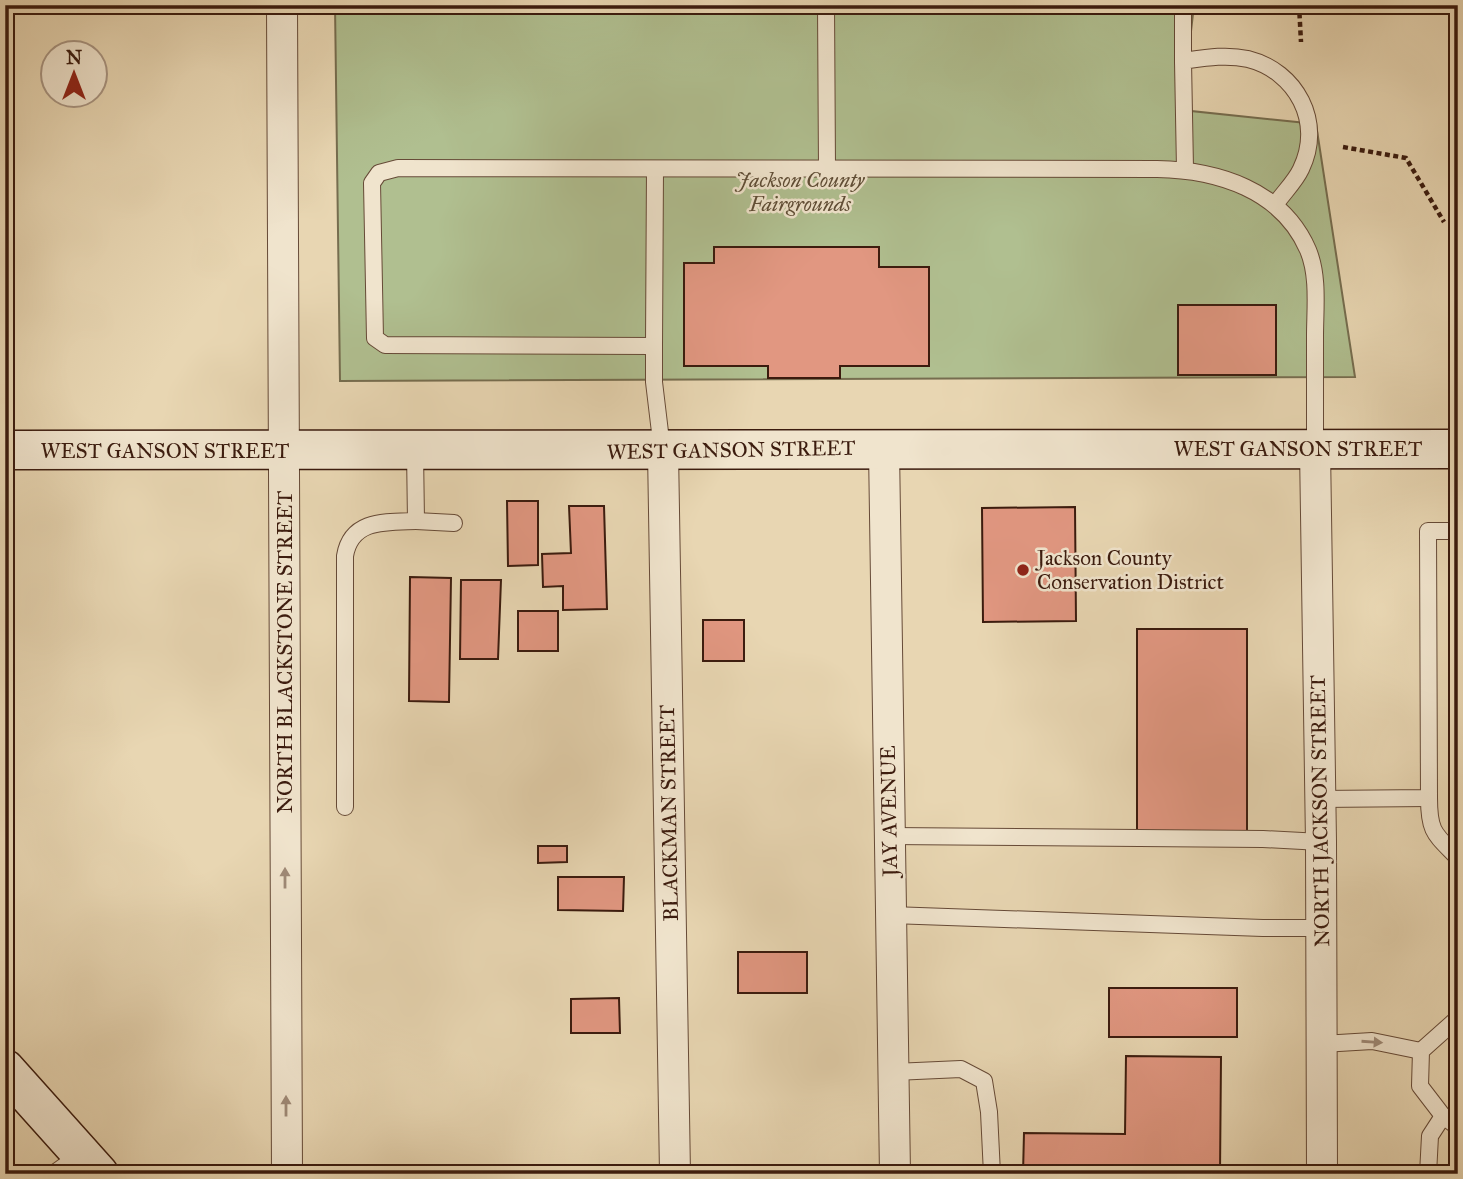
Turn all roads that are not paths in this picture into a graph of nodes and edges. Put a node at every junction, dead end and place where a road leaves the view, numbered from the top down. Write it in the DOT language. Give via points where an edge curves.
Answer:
graph roads {
  1 [pos="282,5"];
  2 [pos="825,5"];
  3 [pos="1183,5"];
  4 [pos="1182,61"];
  5 [pos="655,169"];
  6 [pos="827,169"];
  7 [pos="1185,169"];
  8 [pos="1275,205"];
  9 [pos="654,346"];
  10 [pos="884,449"];
  11 [pos="1315,449"];
  12 [pos="1458,449"];
  13 [pos="5,450"];
  14 [pos="283,452"];
  15 [pos="415,452"];
  16 [pos="663,452"];
  17 [pos="416,522"];
  18 [pos="454,523"];
  19 [pos="1458,531"];
  20 [pos="1429,798"];
  21 [pos="1319,799"];
  22 [pos="345,807"];
  23 [pos="889,836"];
  24 [pos="1321,842"];
  25 [pos="1458,858"];
  26 [pos="891,915"];
  27 [pos="1321,928"];
  28 [pos="1458,1018"];
  29 [pos="1322,1044"];
  30 [pos="1421,1051"];
  31 [pos="5,1069"];
  32 [pos="894,1072"];
  33 [pos="1443,1116"];
  34 [pos="1458,1127"];
  35 [pos="78,1167"];
  36 [pos="286,1174"];
  37 [pos="675,1174"];
  38 [pos="895,1174"];
  39 [pos="992,1174"];
  40 [pos="1322,1174"];
  41 [pos="1428,1174"];
  1 -- 14 [label="street, NORTH BLACKSTONE STREET"];
  2 -- 6 [label="lane"];
  3 -- 4 [label="lane"];
  4 -- 7 [label="lane"];
  4 -- 8 [label="lane" via="1216,56 1248,59 1277,71 1295,88 1308,115 1309,142 1301,169"];
  5 -- 6 [label="lane"];
  5 -- 9 [label="lane"];
  5 -- 9 [label="lane" via="398,168 379,173 372,183 375,338 385,345"];
  6 -- 7 [label="lane"];
  7 -- 8 [label="lane" via="1243,185"];
  8 -- 11 [label="lane" via="1286,214 1308,252 1315,288"];
  9 -- 16 [label="lane"];
  10 -- 11 [label="street, WEST GANSON STREET"];
  10 -- 16 [label="street, WEST GANSON STREET"];
  10 -- 23 [label="street, JAY AVENUE"];
  11 -- 12 [label="street, WEST GANSON STREET"];
  11 -- 21 [label="street, NORTH JACKSON STREET"];
  13 -- 14 [label="street, WEST GANSON STREET"];
  14 -- 15 [label="street, WEST GANSON STREET"];
  36 -- 14 [label="street, NORTH BLACKSTONE STREET, one-way"];
  15 -- 16 [label="street, WEST GANSON STREET"];
  15 -- 17 [label="lane"];
  16 -- 37 [label="street, BLACKMAN STREET"];
  17 -- 18 [label="lane"];
  17 -- 22 [label="lane" via="374,523 347,543"];
  19 -- 20 [label="lane" via="1428,531"];
  20 -- 21 [label="lane"];
  20 -- 25 [label="lane" via="1429,821 1435,835"];
  21 -- 24 [label="street, NORTH JACKSON STREET"];
  23 -- 24 [label="lane"];
  23 -- 26 [label="street, JAY AVENUE"];
  24 -- 27 [label="street, NORTH JACKSON STREET"];
  26 -- 27 [label="lane"];
  26 -- 32 [label="street, JAY AVENUE"];
  27 -- 29 [label="street, NORTH JACKSON STREET"];
  28 -- 30 [label="lane"];
  29 -- 30 [label="lane, one-way" via="1372,1041"];
  29 -- 40 [label="street, NORTH JACKSON STREET"];
  30 -- 33 [label="lane" via="1420,1086"];
  31 -- 35 [label="street"];
  32 -- 38 [label="street, JAY AVENUE"];
  32 -- 39 [label="lane" via="961,1069 984,1080"];
  33 -- 34 [label="lane"];
  33 -- 41 [label="lane" via="1430,1136"];
}
